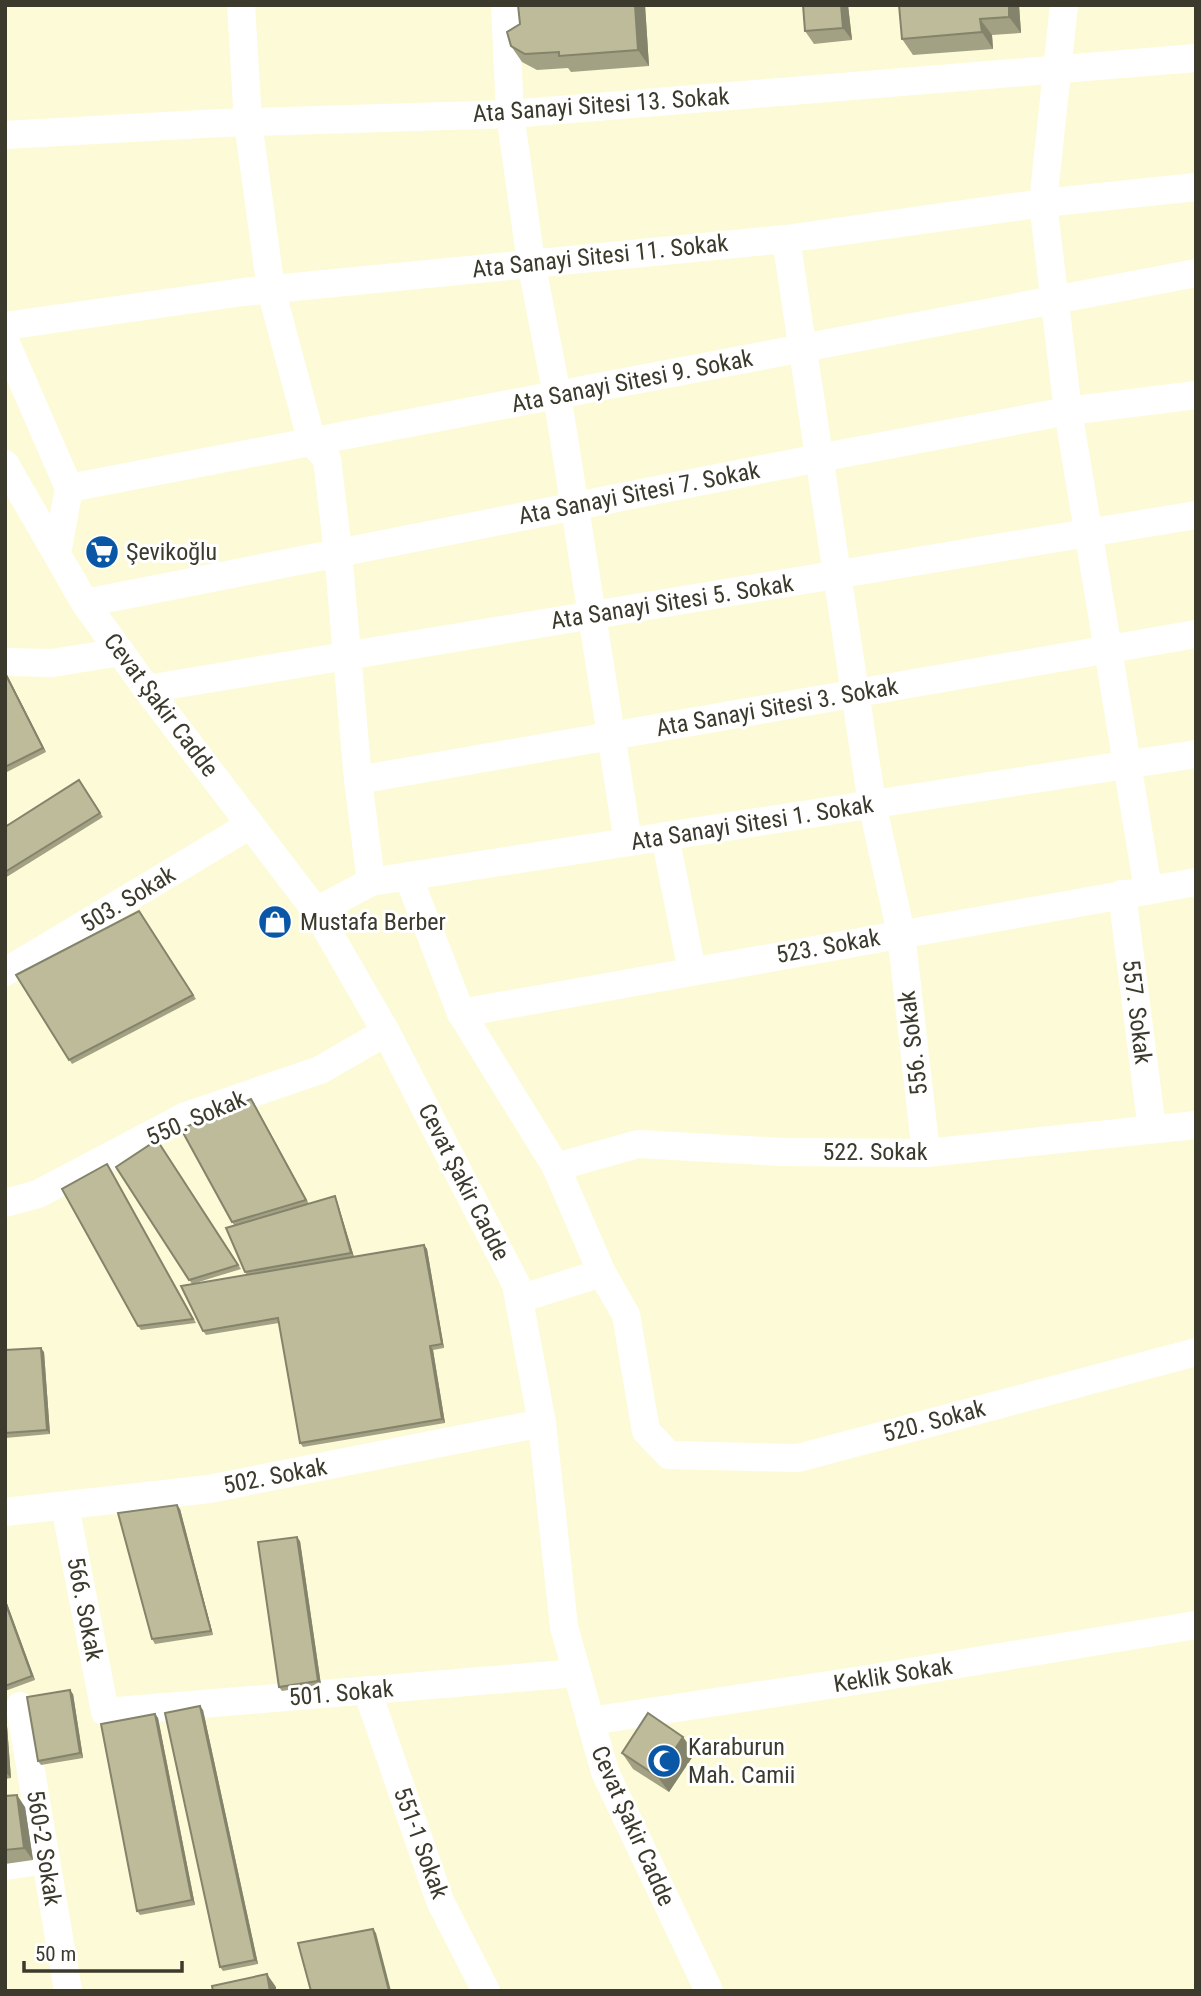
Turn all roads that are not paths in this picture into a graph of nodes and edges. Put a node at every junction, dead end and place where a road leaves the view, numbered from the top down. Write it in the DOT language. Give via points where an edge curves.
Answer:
graph roads {
  1 [pos="241,5"];
  2 [pos="505,5"];
  3 [pos="1064,5"];
  4 [pos="1196,58"];
  5 [pos="1059,69"];
  6 [pos="510,114"];
  7 [pos="248,122"];
  8 [pos="5,135"];
  9 [pos="1196,187"];
  10 [pos="1043,203"];
  11 [pos="786,239"];
  12 [pos="531,262"];
  13 [pos="1196,273"];
  14 [pos="271,290"];
  15 [pos="1054,301"];
  16 [pos="5,326"];
  17 [pos="5,341"];
  18 [pos="802,349"];
  19 [pos="557,395"];
  20 [pos="1196,395"];
  21 [pos="1068,411"];
  22 [pos="312,442"];
  23 [pos="819,458"];
  24 [pos="5,464"];
  25 [pos="69,488"];
  26 [pos="574,505"];
  27 [pos="1196,515"];
  28 [pos="1090,533"];
  29 [pos="338,552"];
  30 [pos="57,554"];
  31 [pos="836,575"];
  32 [pos="85,603"];
  33 [pos="592,615"];
  34 [pos="1196,634"];
  35 [pos="1109,649"];
  36 [pos="121,652"];
  37 [pos="346,656"];
  38 [pos="5,662"];
  39 [pos="147,689"];
  40 [pos="854,694"];
  41 [pos="611,736"];
  42 [pos="1196,754"];
  43 [pos="1128,764"];
  44 [pos="358,780"];
  45 [pos="872,804"];
  46 [pos="250,825"];
  47 [pos="665,836"];
  48 [pos="628,842"];
  49 [pos="408,876"];
  50 [pos="371,882"];
  51 [pos="1196,882"];
  52 [pos="1135,892"];
  53 [pos="316,911"];
  54 [pos="901,933"];
  55 [pos="692,971"];
  56 [pos="5,972"];
  57 [pos="461,1013"];
  58 [pos="386,1032"];
  59 [pos="1196,1125"];
  60 [pos="1152,1129"];
  61 [pos="926,1153"];
  62 [pos="556,1167"];
  63 [pos="5,1203"];
  64 [pos="602,1273"];
  65 [pos="519,1299"];
  66 [pos="1196,1352"];
  67 [pos="542,1423"];
  68 [pos="65,1506"];
  69 [pos="5,1513"];
  70 [pos="1196,1625"];
  71 [pos="577,1673"];
  72 [pos="367,1690"];
  73 [pos="20,1706"];
  74 [pos="105,1712"];
  75 [pos="590,1721"];
  76 [pos="46,1860"];
  77 [pos="5,1866"];
  78 [pos="707,1990"];
  79 [pos="68,1991"];
  80 [pos="486,1991"];
  1 -- 7 [label="street"];
  2 -- 6 [label="street"];
  3 -- 5 [label="street, 557. Sokak"];
  4 -- 5 [label="street, Ata Sanayi Sitesi 13. Sokak"];
  5 -- 6 [label="street, Ata Sanayi Sitesi 13. Sokak"];
  5 -- 10 [label="street, 557. Sokak"];
  6 -- 7 [label="street, Ata Sanayi Sitesi 13. Sokak"];
  6 -- 12 [label="street"];
  7 -- 8 [label="street, Ata Sanayi Sitesi 13. Sokak"];
  7 -- 14 [label="street"];
  9 -- 10 [label="street, Ata Sanayi Sitesi 11. Sokak"];
  10 -- 11 [label="street, Ata Sanayi Sitesi 11. Sokak"];
  10 -- 15 [label="street, 557. Sokak"];
  11 -- 12 [label="street, Ata Sanayi Sitesi 11. Sokak"];
  11 -- 18 [label="street, 556. Sokak"];
  12 -- 14 [label="street, Ata Sanayi Sitesi 11. Sokak"];
  12 -- 19 [label="street"];
  13 -- 15 [label="street, Ata Sanayi Sitesi 9. Sokak"];
  14 -- 16 [label="street, Ata Sanayi Sitesi 11. Sokak"];
  14 -- 22 [label="street"];
  15 -- 18 [label="street, Ata Sanayi Sitesi 9. Sokak"];
  15 -- 21 [label="street, 557. Sokak"];
  17 -- 25 [label="street"];
  18 -- 19 [label="street, Ata Sanayi Sitesi 9. Sokak"];
  18 -- 23 [label="street, 556. Sokak"];
  19 -- 22 [label="street, Ata Sanayi Sitesi 9. Sokak"];
  19 -- 26 [label="street"];
  20 -- 21 [label="street, Ata Sanayi Sitesi 7. Sokak"];
  21 -- 23 [label="street, Ata Sanayi Sitesi 7. Sokak"];
  21 -- 28 [label="street, 557. Sokak"];
  22 -- 25 [label="street, Ata Sanayi Sitesi 9. Sokak"];
  22 -- 29 [label="street" via="327,459"];
  23 -- 26 [label="street, Ata Sanayi Sitesi 7. Sokak"];
  23 -- 31 [label="street, 556. Sokak"];
  24 -- 30 [label="street, Cevat Şakir Cadde"];
  25 -- 30 [label="street"];
  26 -- 29 [label="street, Ata Sanayi Sitesi 7. Sokak"];
  26 -- 33 [label="street"];
  27 -- 28 [label="street, Ata Sanayi Sitesi 5. Sokak"];
  28 -- 31 [label="street, Ata Sanayi Sitesi 5. Sokak"];
  28 -- 35 [label="street, 557. Sokak"];
  29 -- 32 [label="street, Ata Sanayi Sitesi 7. Sokak"];
  29 -- 37 [label="street"];
  30 -- 32 [label="street, Cevat Şakir Cadde"];
  31 -- 33 [label="street, Ata Sanayi Sitesi 5. Sokak"];
  31 -- 40 [label="street, 556. Sokak"];
  32 -- 36 [label="street, Cevat Şakir Cadde"];
  33 -- 37 [label="street, Ata Sanayi Sitesi 5. Sokak"];
  33 -- 41 [label="street"];
  34 -- 35 [label="street, Ata Sanayi Sitesi 3. Sokak"];
  35 -- 40 [label="street, Ata Sanayi Sitesi 3. Sokak"];
  35 -- 43 [label="street, 557. Sokak"];
  36 -- 38 [label="street" via="52,663"];
  36 -- 39 [label="street, Cevat Şakir Cadde"];
  37 -- 39 [label="street, Ata Sanayi Sitesi 5. Sokak"];
  37 -- 44 [label="street"];
  39 -- 46 [label="street, Cevat Şakir Cadde"];
  40 -- 41 [label="street, Ata Sanayi Sitesi 3. Sokak"];
  40 -- 45 [label="street, 556. Sokak"];
  41 -- 44 [label="street, Ata Sanayi Sitesi 3. Sokak"];
  41 -- 48 [label="street"];
  42 -- 43 [label="street, Ata Sanayi Sitesi 1. Sokak"];
  43 -- 45 [label="street, Ata Sanayi Sitesi 1. Sokak"];
  43 -- 52 [label="street, 557. Sokak"];
  44 -- 50 [label="street"];
  45 -- 47 [label="street, Ata Sanayi Sitesi 1. Sokak"];
  45 -- 54 [label="street, 556. Sokak"];
  46 -- 53 [label="street, Cevat Şakir Cadde"];
  46 -- 56 [label="street, 503. Sokak"];
  47 -- 48 [label="street, Ata Sanayi Sitesi 1. Sokak"];
  47 -- 55 [label="street"];
  48 -- 49 [label="street, Ata Sanayi Sitesi 1. Sokak"];
  49 -- 50 [label="street, Ata Sanayi Sitesi 1. Sokak"];
  49 -- 57 [label="street"];
  50 -- 53 [label="street, Ata Sanayi Sitesi 1. Sokak"];
  51 -- 52 [label="street, 523. Sokak"];
  52 -- 54 [label="street, 523. Sokak"];
  52 -- 60 [label="street, 557. Sokak"];
  53 -- 58 [label="street, Cevat Şakir Cadde"];
  54 -- 55 [label="street, 523. Sokak"];
  54 -- 61 [label="street, 556. Sokak"];
  55 -- 57 [label="street, 523. Sokak"];
  57 -- 62 [label="street"];
  58 -- 63 [label="street, 550. Sokak" via="320,1070 186,1116 38,1194"];
  58 -- 65 [label="street, Cevat Şakir Cadde" via="516,1284"];
  59 -- 60 [label="street, 522. Sokak"];
  60 -- 61 [label="street, 522. Sokak"];
  61 -- 62 [label="street, 522. Sokak" via="638,1144"];
  62 -- 64 [label="street"];
  64 -- 65 [label="street"];
  64 -- 66 [label="street, 520. Sokak" via="626,1315 646,1431 668,1455 798,1458"];
  65 -- 67 [label="street, Cevat Şakir Cadde"];
  67 -- 68 [label="street, 502. Sokak" via="209,1489"];
  67 -- 71 [label="street, Cevat Şakir Cadde" via="564,1627"];
  68 -- 69 [label="street, 502. Sokak"];
  68 -- 74 [label="street, 566. Sokak"];
  70 -- 75 [label="street, Keklik Sokak"];
  71 -- 72 [label="street, 501. Sokak"];
  71 -- 75 [label="street, Cevat Şakir Cadde"];
  72 -- 74 [label="street, 501. Sokak"];
  72 -- 80 [label="street, 551-1 Sokak" via="440,1901"];
  73 -- 76 [label="street, 560-2 Sokak"];
  75 -- 78 [label="street, Cevat Şakir Cadde" via="604,1772"];
  76 -- 77 [label="street"];
  76 -- 79 [label="street, 560-2 Sokak"];
}
